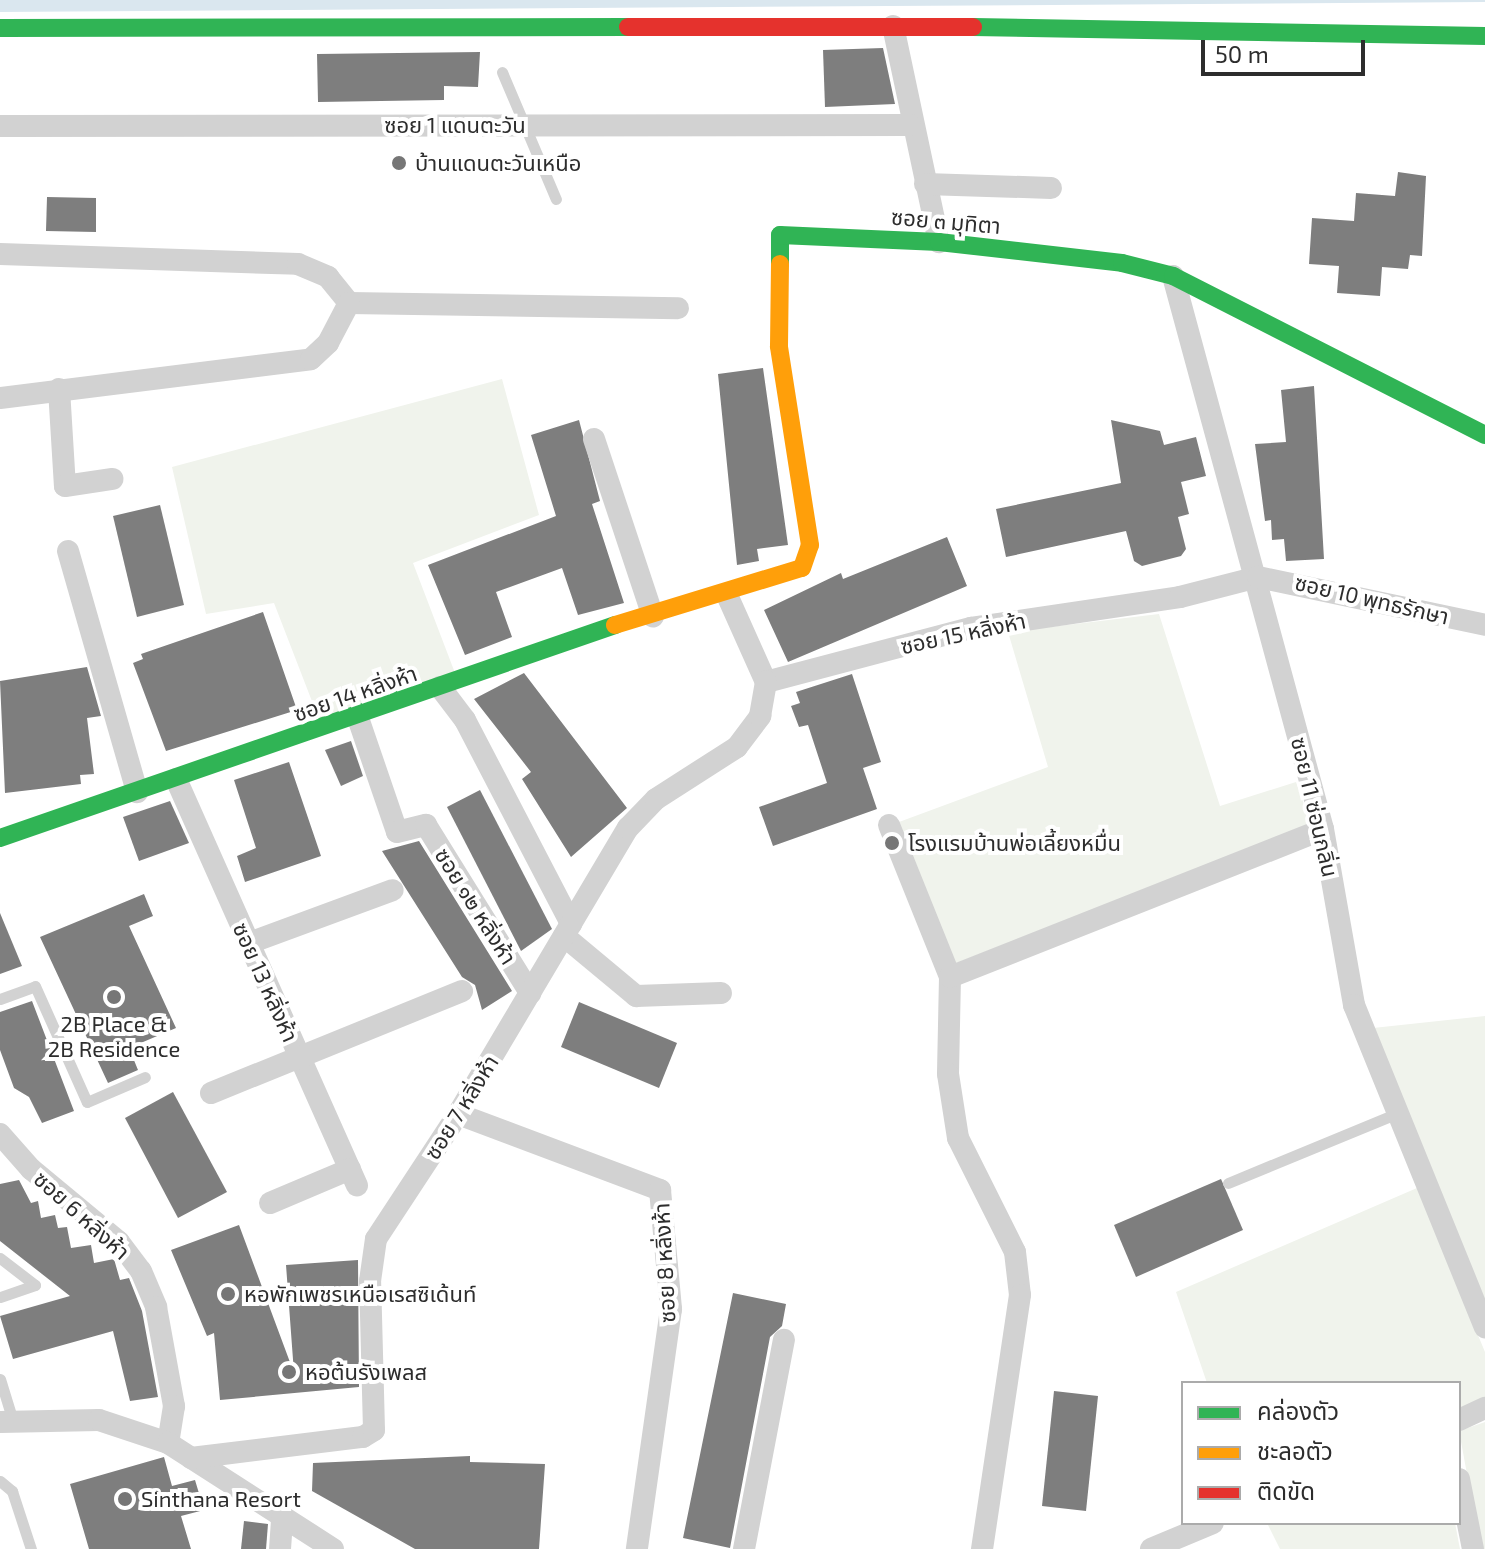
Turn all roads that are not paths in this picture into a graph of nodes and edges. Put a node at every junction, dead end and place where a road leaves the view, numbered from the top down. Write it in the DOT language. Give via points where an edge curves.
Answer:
graph roads {
  1 [pos="893,26"];
  2 [pos="0,28"];
  3 [pos="1485,36"];
  4 [pos="502,72"];
  5 [pos="523,125"];
  6 [pos="910,125"];
  7 [pos="0,126"];
  8 [pos="925,184"];
  9 [pos="1051,188"];
  10 [pos="556,199"];
  11 [pos="939,242"];
  12 [pos="0,254"];
  13 [pos="1173,276"];
  14 [pos="349,303"];
  15 [pos="678,308"];
  16 [pos="59,389"];
  17 [pos="0,398"];
  18 [pos="1485,435"];
  19 [pos="594,439"];
  20 [pos="112,479"];
  21 [pos="68,551"];
  22 [pos="1258,577"];
  23 [pos="727,595"];
  24 [pos="653,616"];
  25 [pos="1485,625"];
  26 [pos="766,682"];
  27 [pos="440,687"];
  28 [pos="358,718"];
  29 [pos="176,779"];
  30 [pos="137,792"];
  31 [pos="889,825"];
  32 [pos="1323,829"];
  33 [pos="0,838"];
  34 [pos="393,890"];
  35 [pos="568,930"];
  36 [pos="249,943"];
  37 [pos="950,977"];
  38 [pos="462,991"];
  39 [pos="530,993"];
  40 [pos="721,993"];
  41 [pos="0,999"];
  42 [pos="300,1057"];
  43 [pos="145,1077"];
  44 [pos="211,1093"];
  45 [pos="1398,1113"];
  46 [pos="458,1114"];
  47 [pos="0,1134"];
  48 [pos="1228,1183"];
  49 [pos="270,1203"];
  50 [pos="0,1258"];
  51 [pos="0,1297"];
  52 [pos="1485,1327"];
  53 [pos="784,1340"];
  54 [pos="0,1379"];
  55 [pos="1485,1408"];
  56 [pos="1461,1419"];
  57 [pos="6,1422"];
  58 [pos="168,1443"];
  59 [pos="191,1458"];
  60 [pos="0,1481"];
  61 [pos="1461,1489"];
  62 [pos="282,1518"];
  63 [pos="1208,1525"];
  64 [pos="31,1549"];
  65 [pos="280,1549"];
  66 [pos="333,1549"];
  67 [pos="637,1549"];
  68 [pos="744,1549"];
  69 [pos="982,1549"];
  70 [pos="1151,1549"];
  71 [pos="1473,1549"];
  1 -- 2 [label="street"];
  1 -- 3 [label="street"];
  1 -- 6 [label="street"];
  4 -- 5 [label="lane"];
  5 -- 6 [label="street, ซอย 1 แดนตะวัน"];
  5 -- 7 [label="street, ซอย 1 แดนตะวัน"];
  5 -- 10 [label="lane"];
  6 -- 8 [label="street"];
  8 -- 9 [label="street"];
  8 -- 11 [label="street"];
  11 -- 13 [label="street, ซอย ๓ มุทิตา" via="1122,263"];
  11 -- 23 [label="street, ซอย ๓ มุทิตา" via="780,235 779,346 811,556 802,568"];
  12 -- 14 [label="street" via="298,264 328,277"];
  13 -- 18 [label="street, ซอย ๓ มุทิตา"];
  13 -- 22 [label="street, ซอย 11 ซ่อนกลิ่น"];
  14 -- 15 [label="street"];
  14 -- 16 [label="street" via="328,343 311,359 260,370"];
  16 -- 17 [label="street"];
  16 -- 20 [label="street" via="65,486"];
  19 -- 24 [label="street"];
  21 -- 30 [label="street"];
  22 -- 25 [label="street, ซอย 10 พุทธรักษา"];
  22 -- 26 [label="street, ซอย 15 หลิ่งห้า" via="1180,597 971,628"];
  22 -- 32 [label="street, ซอย 11 ซ่อนกลิ่น"];
  23 -- 24 [label="street, ซอย 14 หลิ่งห้า"];
  23 -- 26 [label="street"];
  24 -- 27 [label="street, ซอย 14 หลิ่งห้า" via="498,661"];
  26 -- 35 [label="street, ซอย 7 หลิ่งห้า" via="760,716 737,747 656,799 628,828"];
  27 -- 28 [label="street, ซอย 14 หลิ่งห้า"];
  27 -- 35 [label="street" via="465,720"];
  28 -- 29 [label="street, ซอย 14 หลิ่งห้า"];
  28 -- 39 [label="street, ซอย ๑๒ หลิ่งห้า" via="397,832 426,825"];
  29 -- 30 [label="street, ซอย 14 หลิ่งห้า"];
  29 -- 36 [label="street, ซอย 13 หลิ่งห้า"];
  30 -- 33 [label="street, ซอย 14 หลิ่งห้า"];
  31 -- 37 [label="street"];
  32 -- 37 [label="street"];
  32 -- 45 [label="street, ซอย 11 ซ่อนกลิ่น" via="1354,1005"];
  34 -- 36 [label="street"];
  35 -- 39 [label="street, ซอย 7 หลิ่งห้า"];
  35 -- 40 [label="street" via="636,996"];
  36 -- 42 [label="street, ซอย 13 หลิ่งห้า"];
  37 -- 69 [label="street" via="948,1074 958,1138 1015,1252 1020,1295"];
  38 -- 42 [label="street"];
  39 -- 46 [label="street, ซอย 7 หลิ่งห้า"];
  41 -- 43 [label="lane" via="35,986 87,1102"];
  42 -- 44 [label="street"];
  42 -- 49 [label="street, ซอย 13 หลิ่งห้า" via="353,1177"];
  45 -- 48 [label="lane"];
  45 -- 52 [label="street, ซอย 11 ซ่อนกลิ่น"];
  46 -- 59 [label="street, ซอย 7 หลิ่งห้า" via="376,1239 370,1281 374,1430 363,1437"];
  46 -- 67 [label="street, ซอย 8 หลิ่งห้า" via="660,1190 671,1309"];
  47 -- 58 [label="street, ซอย 6 หลิ่งห้า" via="31,1169 119,1242 141,1271 156,1307 174,1406"];
  50 -- 51 [label="lane" via="35,1285"];
  53 -- 68 [label="street"];
  54 -- 57 [label="lane"];
  55 -- 56 [label="street"];
  57 -- 58 [label="street" via="99,1420"];
  58 -- 59 [label="street"];
  59 -- 62 [label="street"];
  60 -- 64 [label="lane" via="12,1491"];
  61 -- 71 [label="street"];
  62 -- 65 [label="street"];
  62 -- 66 [label="street"];
  63 -- 70 [label="street"];
}
